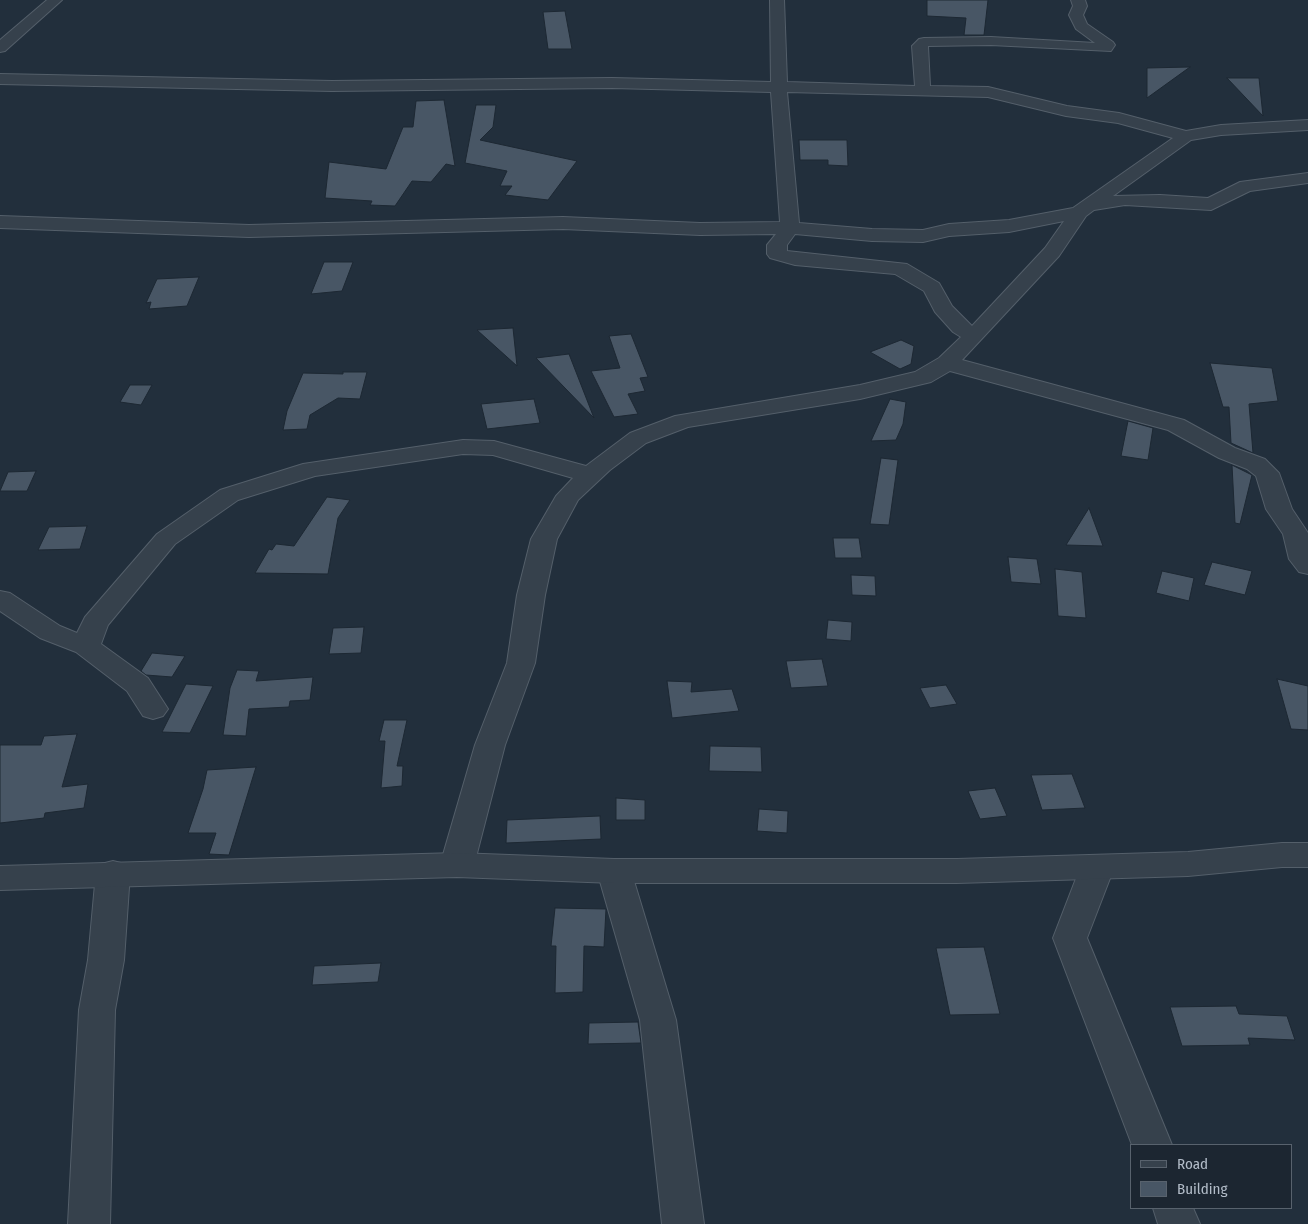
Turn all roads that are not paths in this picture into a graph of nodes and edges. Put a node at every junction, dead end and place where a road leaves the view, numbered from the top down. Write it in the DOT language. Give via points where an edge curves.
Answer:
graph roads {
  1 [pos="55,0"];
  2 [pos="777,0"];
  3 [pos="1078,0"];
  4 [pos="0,48"];
  5 [pos="0,79"];
  6 [pos="778,87"];
  7 [pos="923,90"];
  8 [pos="1308,126"];
  9 [pos="1186,136"];
  10 [pos="1305,181"];
  11 [pos="1083,209"];
  12 [pos="0,222"];
  13 [pos="790,228"];
  14 [pos="975,336"];
  15 [pos="947,363"];
  16 [pos="591,475"];
  17 [pos="1308,566"];
  18 [pos="0,599"];
  19 [pos="86,646"];
  20 [pos="153,709"];
  21 [pos="1308,855"];
  22 [pos="458,866"];
  23 [pos="1097,868"];
  24 [pos="614,871"];
  25 [pos="113,873"];
  26 [pos="0,878"];
  27 [pos="1152,1144"];
  28 [pos="1173,1209"];
  29 [pos="88,1224"];
  30 [pos="683,1224"];
  31 [pos="1178,1224"];
  1 -- 4 [label="street"];
  2 -- 6 [label="street"];
  3 -- 7 [label="street" via="1080,6 1076,15 1082,26 1108,45 1106,48 991,41 924,42 919,46"];
  5 -- 6 [label="street" via="332,86 612,83"];
  6 -- 7 [label="street"];
  6 -- 13 [label="street"];
  7 -- 9 [label="street" via="1014,96 1066,111 1119,118"];
  8 -- 9 [label="street" via="1221,130"];
  9 -- 11 [label="street"];
  10 -- 11 [label="street" via="1246,186 1211,204 1125,200"];
  11 -- 13 [label="street" via="1009,226 949,230 923,236"];
  11 -- 14 [label="street" via="1052,252"];
  12 -- 13 [label="street" via="248,231 563,223 700,229"];
  13 -- 14 [label="street" via="777,246 777,254 795,259 900,268 932,287 942,308 960,328"];
  14 -- 15 [label="street"];
  15 -- 16 [label="street" via="923,377 860,392 683,421 638,438"];
  15 -- 17 [label="street" via="1176,425 1227,453 1256,464 1267,473 1279,509 1296,534 1302,559"];
  16 -- 19 [label="street" via="494,448 463,447 312,469 229,495 166,539 95,623"];
  16 -- 22 [label="street" via="568,496 544,539 531,595 521,663 490,745"];
  18 -- 19 [label="street" via="50,632"];
  19 -- 20 [label="street" via="138,685"];
  21 -- 23 [label="street"];
  22 -- 24 [label="street"];
  22 -- 25 [label="street"];
  23 -- 24 [label="street"];
  23 -- 27 [label="street" via="1070,938"];
  24 -- 30 [label="street" via="658,1020"];
  25 -- 26 [label="street"];
  25 -- 29 [label="street" via="106,960 96,1010"];
  28 -- 31 [label="street"];
}
